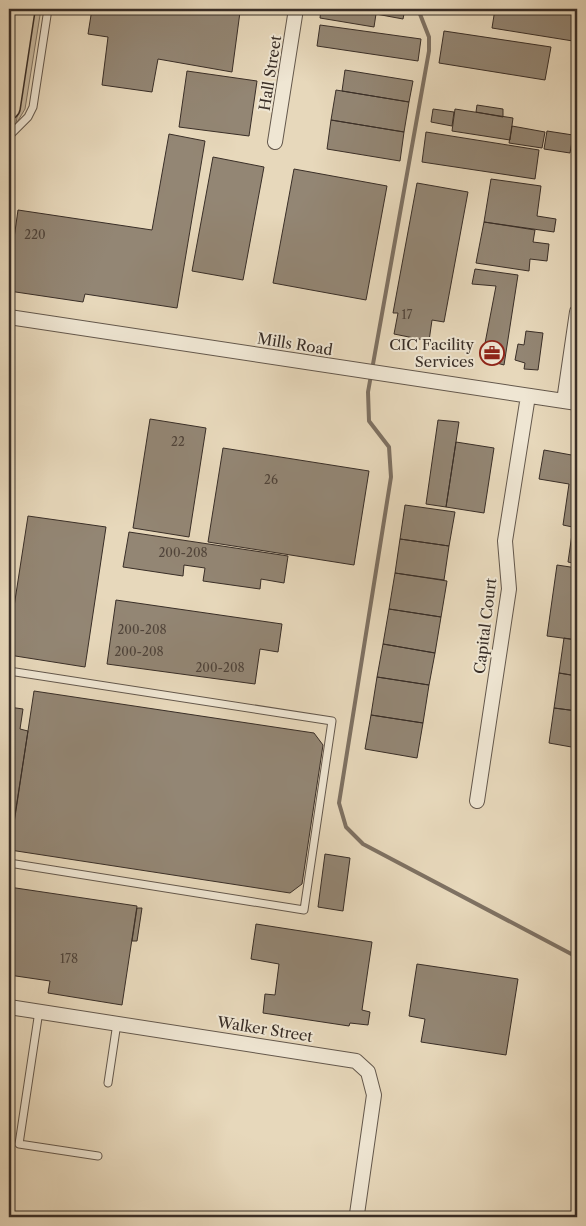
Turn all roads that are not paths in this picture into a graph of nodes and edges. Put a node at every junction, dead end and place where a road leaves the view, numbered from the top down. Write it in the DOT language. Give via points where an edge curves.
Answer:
graph roads {
  1 [pos="24,9"];
  2 [pos="48,9"];
  3 [pos="296,9"];
  4 [pos="9,108"];
  5 [pos="9,136"];
  6 [pos="275,142"];
  7 [pos="577,312"];
  8 [pos="9,317"];
  9 [pos="528,396"];
  10 [pos="570,402"];
  11 [pos="9,671"];
  12 [pos="477,802"];
  13 [pos="9,863"];
  14 [pos="9,1007"];
  15 [pos="38,1011"];
  16 [pos="117,1023"];
  17 [pos="108,1083"];
  18 [pos="98,1156"];
  19 [pos="357,1214"];
  1 -- 4 [label="main road"];
  2 -- 5 [label="lane" via="33,107 28,117"];
  3 -- 6 [label="street, Hall Street"];
  7 -- 10 [label="street"];
  8 -- 9 [label="street, Mills Road"];
  9 -- 10 [label="street, Mills Road"];
  9 -- 12 [label="street, Capital Court" via="506,541 509,589"];
  11 -- 13 [label="lane" via="332,721 304,910"];
  14 -- 15 [label="street, Walker Street"];
  15 -- 16 [label="street, Walker Street"];
  15 -- 18 [label="lane" via="19,1144"];
  16 -- 17 [label="lane"];
  16 -- 19 [label="street, Walker Street" via="350,1059 363,1066 371,1080 374,1095"];
}
